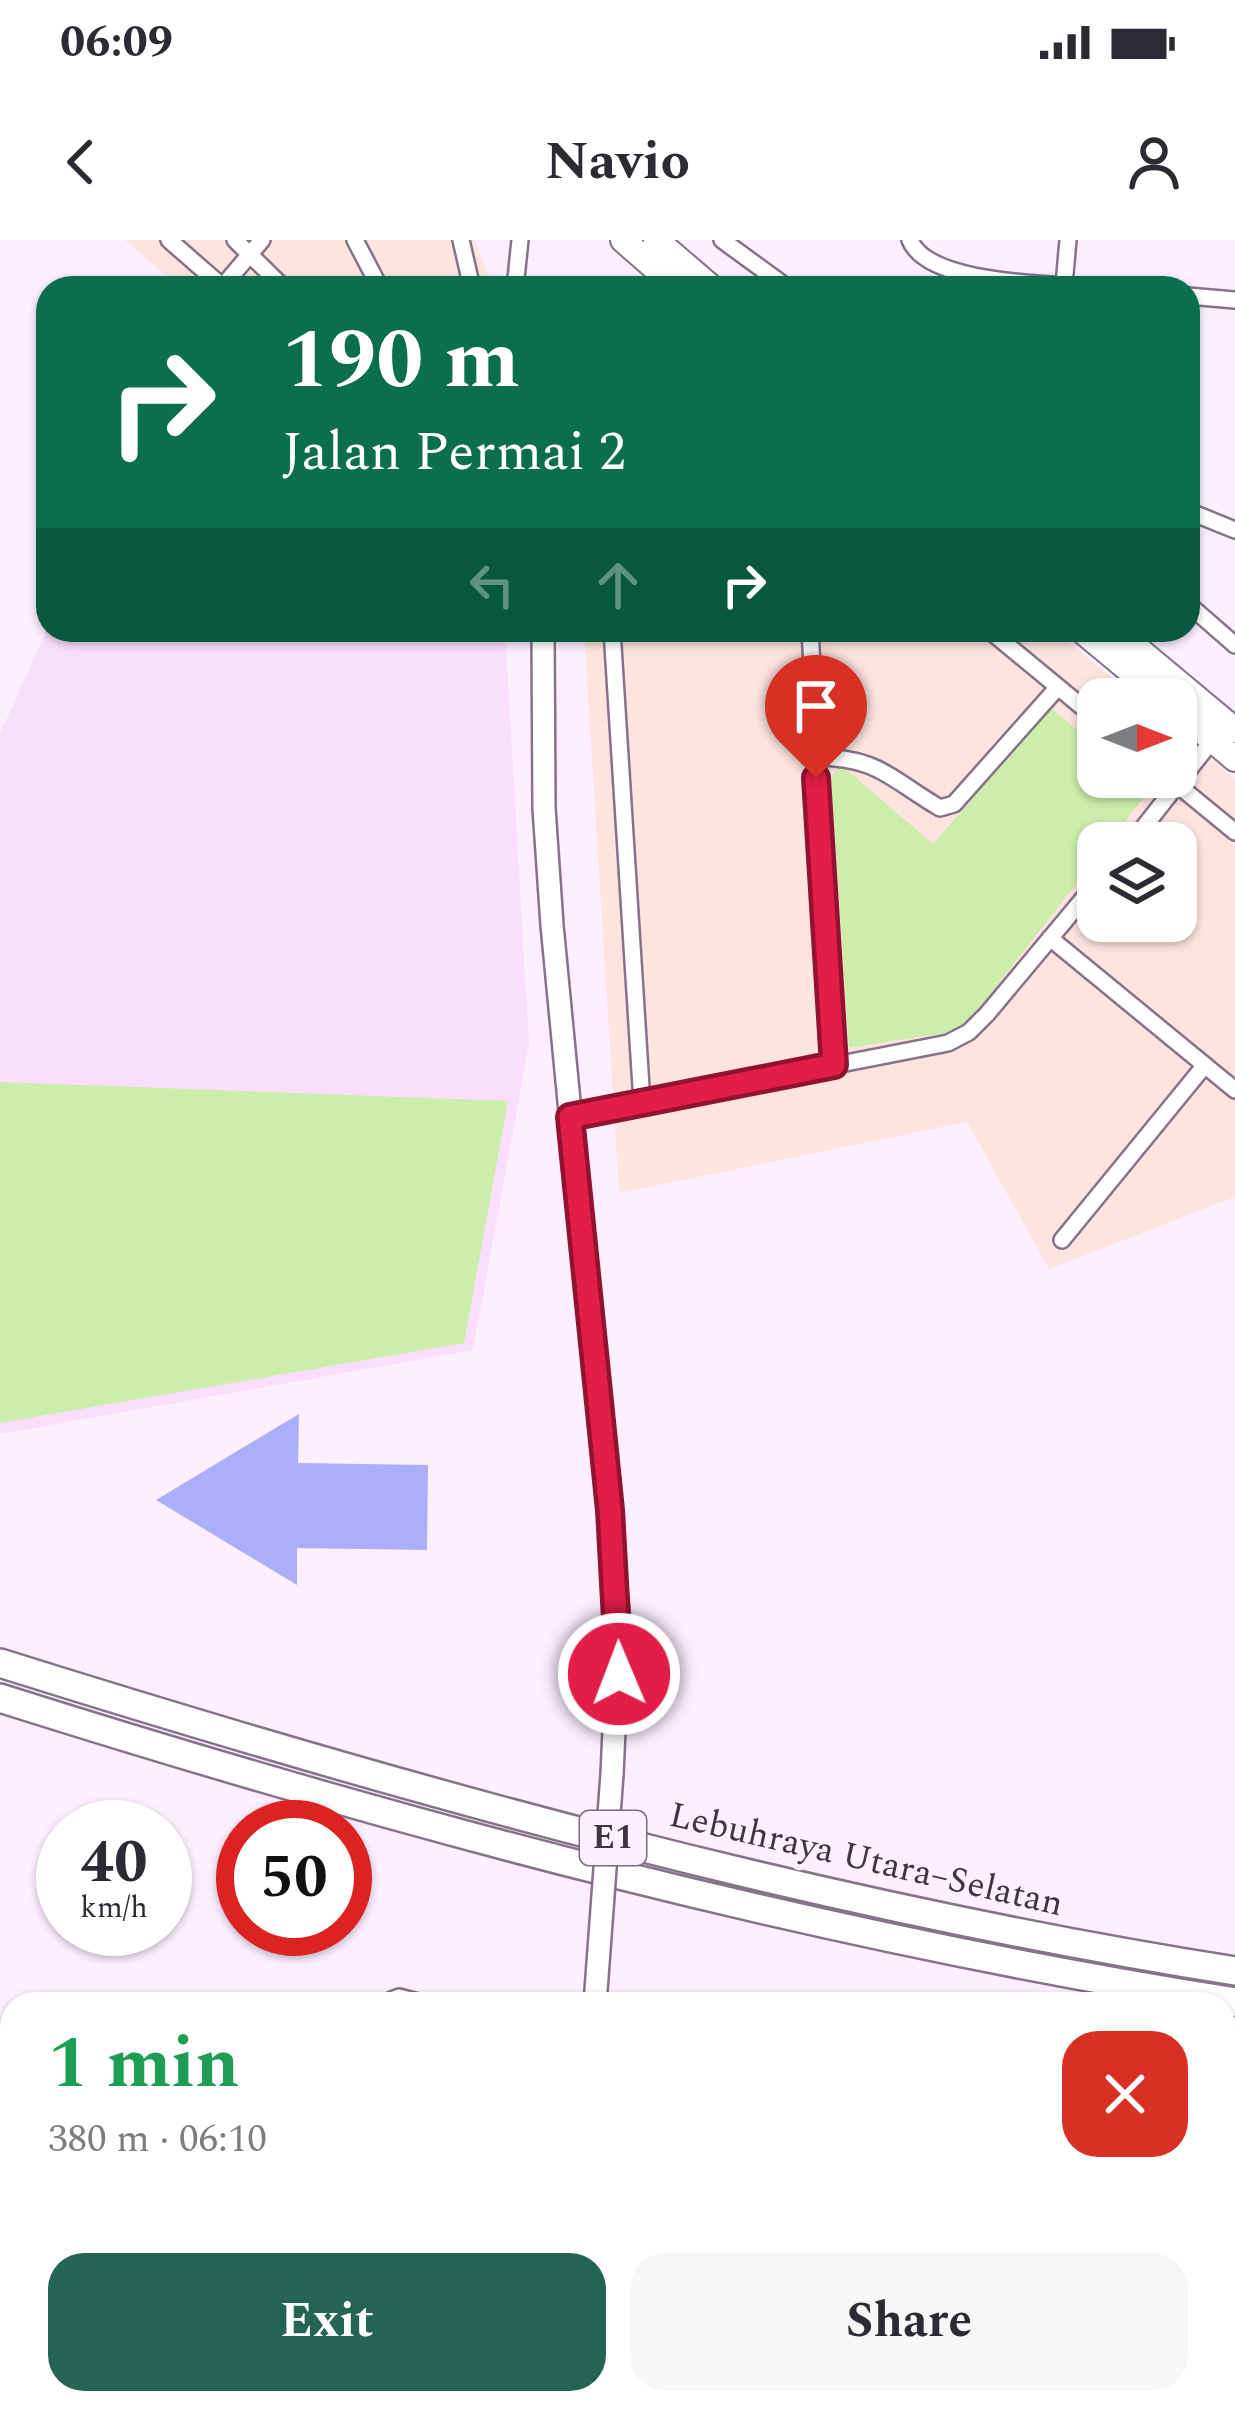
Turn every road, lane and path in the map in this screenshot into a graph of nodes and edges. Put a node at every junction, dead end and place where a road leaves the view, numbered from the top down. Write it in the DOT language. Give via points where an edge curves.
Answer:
graph roads {
  1 [pos="170,240"];
  2 [pos="235,240"];
  3 [pos="355,240"];
  4 [pos="461,240"];
  5 [pos="520,240"];
  6 [pos="656,240"];
  7 [pos="722,240"];
  8 [pos="910,240"];
  9 [pos="1068,240"];
  10 [pos="627,243"];
  11 [pos="257,247"];
  12 [pos="211,276"];
  13 [pos="233,276"];
  14 [pos="276,276"];
  15 [pos="374,276"];
  16 [pos="469,276"];
  17 [pos="516,276"];
  18 [pos="639,276"];
  19 [pos="664,276"];
  20 [pos="698,276"];
  21 [pos="772,276"];
  22 [pos="991,276"];
  23 [pos="1065,276"];
  24 [pos="1200,297"];
  25 [pos="1235,300"];
  26 [pos="1200,516"];
  27 [pos="1235,530"];
  28 [pos="1200,615"];
  29 [pos="1228,640"];
  30 [pos="543,642"];
  31 [pos="613,642"];
  32 [pos="810,642"];
  33 [pos="1003,642"];
  34 [pos="1095,642"];
  35 [pos="1128,642"];
  36 [pos="1139,678"];
  37 [pos="1058,687"];
  38 [pos="1077,703"];
  39 [pos="1197,719"];
  40 [pos="1225,731"];
  41 [pos="814,757"];
  42 [pos="1197,758"];
  43 [pos="1235,759"];
  44 [pos="1194,798"];
  45 [pos="1235,832"];
  46 [pos="1077,906"];
  47 [pos="1050,938"];
  48 [pos="834,1065"];
  49 [pos="1205,1065"];
  50 [pos="1235,1090"];
  51 [pos="642,1103"];
  52 [pos="570,1117"];
  53 [pos="1062,1240"];
  54 [pos="0,1664"];
  55 [pos="0,1698"];
  56 [pos="1235,1971"];
  57 [pos="596,1992"];
  58 [pos="1181,1992"];
  1 -- 12 [label="street"];
  2 -- 11 [label="street"];
  3 -- 15 [label="street"];
  4 -- 16 [label="street"];
  5 -- 17 [label="street"];
  6 -- 20 [label="main road"];
  7 -- 21 [label="street"];
  8 -- 22 [label="street" via="926,262"];
  9 -- 23 [label="street"];
  10 -- 18 [label="main road"];
  10 -- 19 [label="main road"];
  11 -- 13 [label="street"];
  11 -- 14 [label="street"];
  24 -- 25 [label="street"];
  26 -- 27 [label="street"];
  28 -- 29 [label="street"];
  30 -- 52 [label="main road" via="544,808"];
  31 -- 51 [label="street"];
  32 -- 41 [label="street"];
  33 -- 37 [label="street"];
  34 -- 36 [label="main road"];
  35 -- 40 [label="main road"];
  37 -- 38 [label="street"];
  37 -- 41 [label="street" via="955,804 940,808 883,767 854,757"];
  39 -- 40 [label="main road"];
  40 -- 42 [label="street"];
  40 -- 43 [label="main road"];
  41 -- 48 [label="street"];
  44 -- 45 [label="street"];
  46 -- 47 [label="street"];
  47 -- 48 [label="street" via="970,1032"];
  47 -- 49 [label="street"];
  48 -- 51 [label="street"];
  49 -- 50 [label="street"];
  49 -- 53 [label="street"];
  51 -- 52 [label="street"];
  52 -- 57 [label="main road, bridge" via="619,1621"];
  54 -- 56 [label="highway, Lebuhraya Utara–Selatan / E1" via="664,1852 906,1910"];
  55 -- 58 [label="highway, Lebuhraya Utara–Selatan / E1" via="552,1858 846,1930"];
}
